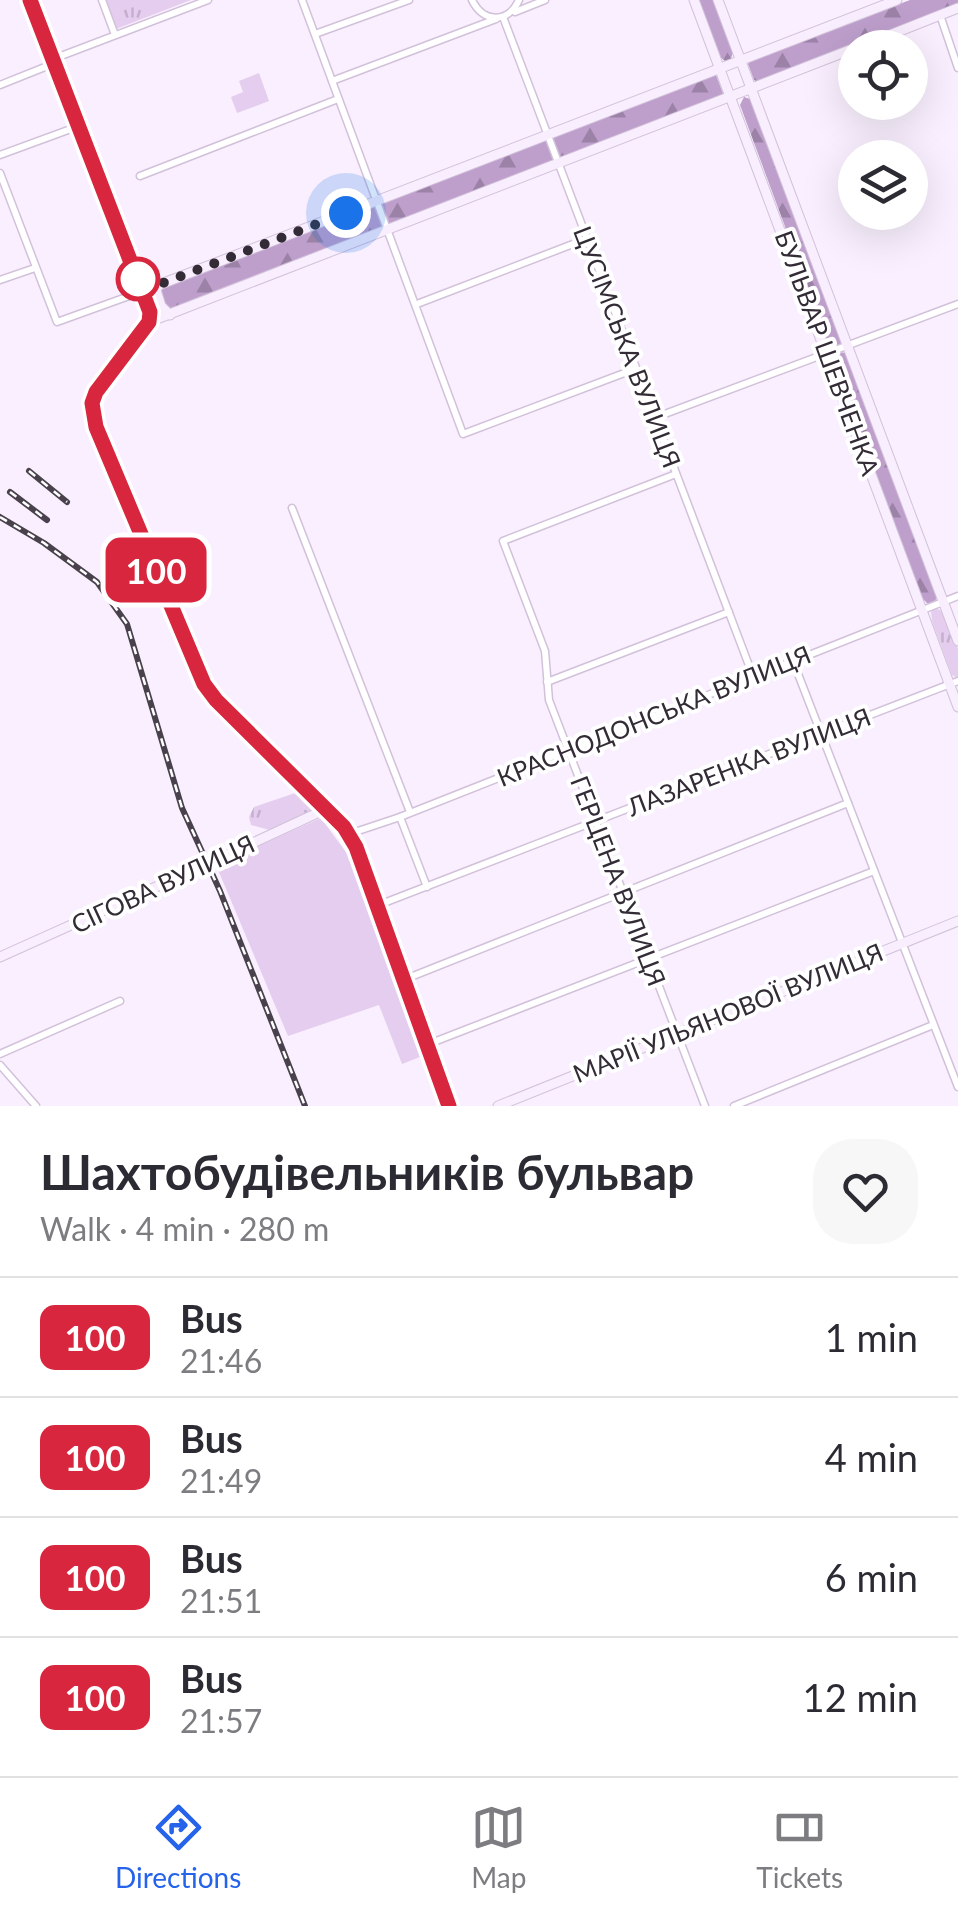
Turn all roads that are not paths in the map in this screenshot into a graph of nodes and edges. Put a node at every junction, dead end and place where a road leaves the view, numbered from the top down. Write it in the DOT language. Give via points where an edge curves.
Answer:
graph roads {
  1 [pos="30,0"];
  2 [pos="102,0"];
  3 [pos="208,0"];
  4 [pos="302,0"];
  5 [pos="409,0"];
  6 [pos="472,0"];
  7 [pos="519,0"];
  8 [pos="545,0"];
  9 [pos="694,0"];
  10 [pos="718,0"];
  11 [pos="897,0"];
  12 [pos="958,8"];
  13 [pos="940,16"];
  14 [pos="503,17"];
  15 [pos="903,30"];
  16 [pos="314,34"];
  17 [pos="115,36"];
  18 [pos="838,55"];
  19 [pos="53,59"];
  20 [pos="741,60"];
  21 [pos="720,68"];
  22 [pos="958,68"];
  23 [pos="332,81"];
  24 [pos="0,85"];
  25 [pos="751,89"];
  26 [pos="731,97"];
  27 [pos="338,98"];
  28 [pos="79,126"];
  29 [pos="546,136"];
  30 [pos="0,155"];
  31 [pos="557,165"];
  32 [pos="0,173"];
  33 [pos="140,176"];
  34 [pos="377,201"];
  35 [pos="389,230"];
  36 [pos="586,239"];
  37 [pos="35,268"];
  38 [pos="0,280"];
  39 [pos="159,285"];
  40 [pos="142,291"];
  41 [pos="417,304"];
  42 [pos="958,304"];
  43 [pos="170,315"];
  44 [pos="149,322"];
  45 [pos="848,346"];
  46 [pos="827,354"];
  47 [pos="636,369"];
  48 [pos="654,418"];
  49 [pos="676,474"];
  50 [pos="292,508"];
  51 [pos="958,596"];
  52 [pos="944,602"];
  53 [pos="923,610"];
  54 [pos="729,612"];
  55 [pos="958,642"];
  56 [pos="793,661"];
  57 [pos="753,676"];
  58 [pos="546,682"];
  59 [pos="954,683"];
  60 [pos="958,706"];
  61 [pos="821,734"];
  62 [pos="567,750"];
  63 [pos="848,803"];
  64 [pos="326,810"];
  65 [pos="410,812"];
  66 [pos="400,817"];
  67 [pos="595,822"];
  68 [pos="349,834"];
  69 [pos="874,870"];
  70 [pos="427,887"];
  71 [pos="622,892"];
  72 [pos="376,907"];
  73 [pos="958,920"];
  74 [pos="901,942"];
  75 [pos="0,957"];
  76 [pos="648,960"];
  77 [pos="403,980"];
  78 [pos="120,1001"];
  79 [pos="933,1025"];
  80 [pos="676,1033"];
  81 [pos="426,1044"];
  82 [pos="0,1054"];
  83 [pos="0,1064"];
  84 [pos="958,1087"];
  85 [pos="36,1106"];
  86 [pos="449,1106"];
  87 [pos="498,1106"];
  88 [pos="705,1106"];
  89 [pos="734,1106"];
  1 -- 19 [label="main road"];
  2 -- 17 [label="street"];
  3 -- 17 [label="street"];
  4 -- 16 [label="street"];
  5 -- 16 [label="street"];
  6 -- 14 [label="street" via="482,14"];
  7 -- 14 [label="street"];
  8 -- 14 [label="street"];
  9 -- 21 [label="main road, БУЛЬВАР ШЕВЧЕНКА"];
  10 -- 20 [label="main road, БУЛЬВАР ШЕВЧЕНКА"];
  11 -- 20 [label="main road"];
  12 -- 13 [label="main road"];
  13 -- 15 [label="main road"];
  13 -- 22 [label="street"];
  14 -- 23 [label="street"];
  14 -- 29 [label="street, ЦУСІМСЬКА ВУЛИЦЯ"];
  16 -- 23 [label="street"];
  17 -- 19 [label="street"];
  18 -- 25 [label="main road"];
  19 -- 24 [label="street"];
  19 -- 28 [label="main road"];
  20 -- 21 [label="main road"];
  20 -- 25 [label="main road, БУЛЬВАР ШЕВЧЕНКА"];
  21 -- 26 [label="main road, БУЛЬВАР ШЕВЧЕНКА"];
  21 -- 29 [label="main road"];
  23 -- 27 [label="street"];
  25 -- 26 [label="main road"];
  25 -- 45 [label="main road, БУЛЬВАР ШЕВЧЕНКА"];
  26 -- 31 [label="main road"];
  26 -- 46 [label="main road, БУЛЬВАР ШЕВЧЕНКА"];
  27 -- 33 [label="street"];
  27 -- 34 [label="street"];
  28 -- 30 [label="street"];
  28 -- 40 [label="main road"];
  29 -- 31 [label="street, ЦУСІМСЬКА ВУЛИЦЯ"];
  29 -- 34 [label="main road"];
  31 -- 35 [label="main road"];
  31 -- 36 [label="street, ЦУСІМСЬКА ВУЛИЦЯ"];
  32 -- 37 [label="street"];
  34 -- 35 [label="street"];
  34 -- 39 [label="main road"];
  35 -- 41 [label="street"];
  35 -- 43 [label="main road"];
  36 -- 41 [label="street"];
  36 -- 47 [label="street, ЦУСІМСЬКА ВУЛИЦЯ"];
  37 -- 38 [label="street"];
  37 -- 40 [label="street" via="57,322"];
  39 -- 40 [label="main road"];
  39 -- 43 [label="main road" via="157,296"];
  40 -- 44 [label="main road"];
  41 -- 47 [label="street" via="463,434"];
  42 -- 45 [label="street"];
  43 -- 44 [label="main road"];
  44 -- 64 [label="main road" via="96,392 96,427 204,684"];
  45 -- 46 [label="street"];
  45 -- 52 [label="main road, БУЛЬВАР ШЕВЧЕНКА"];
  46 -- 48 [label="street"];
  46 -- 53 [label="main road, БУЛЬВАР ШЕВЧЕНКА"];
  47 -- 48 [label="street, ЦУСІМСЬКА ВУЛИЦЯ"];
  48 -- 49 [label="street, ЦУСІМСЬКА ВУЛИЦЯ"];
  49 -- 54 [label="street, ЦУСІМСЬКА ВУЛИЦЯ"];
  49 -- 58 [label="street, ГЕРЦЕНА ВУЛИЦЯ" via="503,541 545,651"];
  50 -- 65 [label="street"];
  51 -- 52 [label="street, КРАСНОДОНСЬКА ВУЛИЦЯ"];
  52 -- 53 [label="street, КРАСНОДОНСЬКА ВУЛИЦЯ"];
  52 -- 55 [label="main road, БУЛЬВАР ШЕВЧЕНКА"];
  53 -- 56 [label="street, КРАСНОДОНСЬКА ВУЛИЦЯ"];
  53 -- 59 [label="main road, БУЛЬВАР ШЕВЧЕНКА"];
  54 -- 57 [label="street, ЦУСІМСЬКА ВУЛИЦЯ"];
  54 -- 58 [label="street"];
  56 -- 57 [label="street, КРАСНОДОНСЬКА ВУЛИЦЯ"];
  56 -- 61 [label="street"];
  57 -- 62 [label="street, КРАСНОДОНСЬКА ВУЛИЦЯ"];
  58 -- 62 [label="street, ГЕРЦЕНА ВУЛИЦЯ"];
  59 -- 60 [label="main road, БУЛЬВАР ШЕВЧЕНКА"];
  59 -- 61 [label="street, ЛАЗАРЕНКА ВУЛИЦЯ"];
  61 -- 63 [label="street"];
  61 -- 67 [label="street, ЛАЗАРЕНКА ВУЛИЦЯ"];
  62 -- 65 [label="street, КРАСНОДОНСЬКА ВУЛИЦЯ"];
  62 -- 67 [label="street, ГЕРЦЕНА ВУЛИЦЯ"];
  63 -- 69 [label="street"];
  63 -- 71 [label="street"];
  64 -- 68 [label="main road"];
  64 -- 75 [label="main road, СІГОВА ВУЛИЦЯ, bridge"];
  65 -- 66 [label="street, КРАСНОДОНСЬКА ВУЛИЦЯ"];
  66 -- 68 [label="street, КРАСНОДОНСЬКА ВУЛИЦЯ"];
  66 -- 70 [label="street"];
  67 -- 70 [label="street, ЛАЗАРЕНКА ВУЛИЦЯ"];
  67 -- 71 [label="street, ГЕРЦЕНА ВУЛИЦЯ"];
  68 -- 72 [label="main road"];
  69 -- 74 [label="street"];
  69 -- 76 [label="street"];
  70 -- 72 [label="street, ЛАЗАРЕНКА ВУЛИЦЯ"];
  71 -- 76 [label="street, ГЕРЦЕНА ВУЛИЦЯ"];
  71 -- 77 [label="street"];
  72 -- 77 [label="main road"];
  73 -- 74 [label="main road, МАРІЇ УЛЬЯНОВОЇ ВУЛИЦЯ"];
  74 -- 79 [label="street"];
  74 -- 80 [label="main road, МАРІЇ УЛЬЯНОВОЇ ВУЛИЦЯ"];
  76 -- 80 [label="street, ГЕРЦЕНА ВУЛИЦЯ"];
  76 -- 81 [label="street"];
  77 -- 81 [label="main road"];
  78 -- 82 [label="street"];
  79 -- 84 [label="street"];
  79 -- 89 [label="street"];
  80 -- 87 [label="main road, МАРІЇ УЛЬЯНОВОЇ ВУЛИЦЯ"];
  80 -- 88 [label="street, ГЕРЦЕНА ВУЛИЦЯ"];
  81 -- 86 [label="main road"];
  83 -- 85 [label="street"];
}
